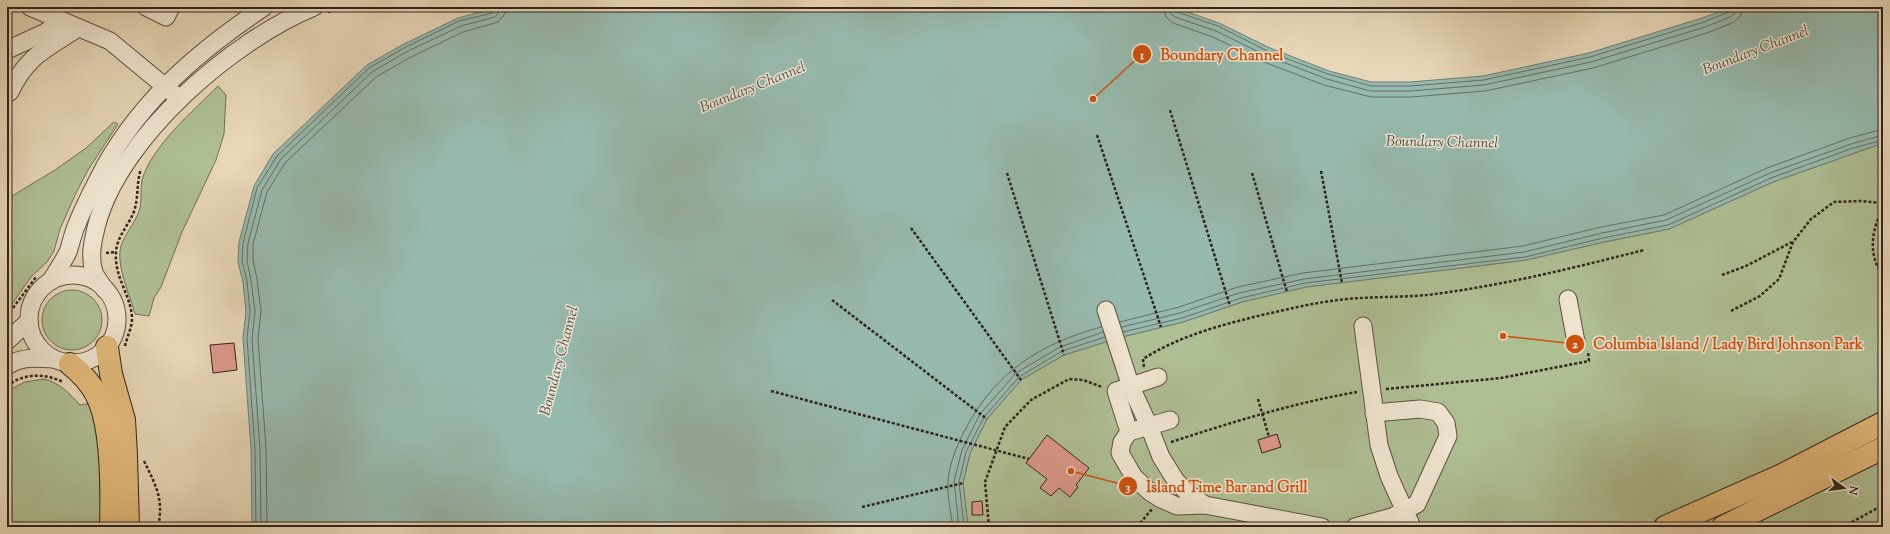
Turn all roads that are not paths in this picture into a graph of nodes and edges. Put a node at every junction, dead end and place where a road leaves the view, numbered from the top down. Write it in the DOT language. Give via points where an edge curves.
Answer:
graph roads {
  1 [pos="30,7"];
  2 [pos="146,7"];
  3 [pos="171,7"];
  4 [pos="264,7"];
  5 [pos="319,10"];
  6 [pos="62,21"];
  7 [pos="78,28"];
  8 [pos="7,50"];
  9 [pos="165,86"];
  10 [pos="7,93"];
  11 [pos="180,99"];
  12 [pos="44,279"];
  13 [pos="105,290"];
  14 [pos="1568,299"];
  15 [pos="1106,310"];
  16 [pos="29,321"];
  17 [pos="1363,326"];
  18 [pos="7,341"];
  19 [pos="1582,345"];
  20 [pos="115,349"];
  21 [pos="62,361"];
  22 [pos="7,366"];
  23 [pos="1153,379"];
  24 [pos="1124,389"];
  25 [pos="1374,412"];
  26 [pos="1170,420"];
  27 [pos="1883,422"];
  28 [pos="1149,426"];
  29 [pos="1128,432"];
  30 [pos="1883,448"];
  31 [pos="1205,505"];
  32 [pos="1405,511"];
  33 [pos="111,527"];
  34 [pos="128,527"];
  35 [pos="1322,527"];
  36 [pos="1355,527"];
  37 [pos="1412,527"];
  38 [pos="1665,527"];
  39 [pos="1723,527"];
  1 -- 6 [label="street"];
  2 -- 3 [label="street" via="166,17"];
  4 -- 9 [label="street" via="226,34"];
  5 -- 11 [label="street" via="299,13 259,36 228,58"];
  6 -- 7 [label="street"];
  6 -- 8 [label="street" via="44,33"];
  7 -- 9 [label="street" via="116,45"];
  7 -- 10 [label="street" via="32,57"];
  9 -- 11 [label="street"];
  9 -- 12 [label="street" via="133,121 106,165 79,219 67,253"];
  11 -- 13 [label="street" via="130,158 103,205 92,255 95,273"];
  12 -- 13 [label="street" via="84,277"];
  12 -- 16 [label="street" via="32,303"];
  13 -- 20 [label="street" via="113,303 116,318"];
  14 -- 19 [label="street"];
  15 -- 24 [label="street"];
  16 -- 18 [label="street"];
  16 -- 21 [label="street" via="39,348"];
  17 -- 25 [label="street"];
  20 -- 21 [label="street" via="91,359"];
  20 -- 34 [label="highway" via="111,374 124,420"];
  21 -- 22 [label="street" via="30,358"];
  21 -- 33 [label="highway" via="91,384 105,416 109,448"];
  23 -- 24 [label="street"];
  24 -- 28 [label="street"];
  24 -- 29 [label="street"];
  25 -- 32 [label="street" via="1384,461"];
  25 -- 32 [label="street" via="1428,409 1438,412 1446,423 1448,430 1445,445 1417,504"];
  26 -- 28 [label="street"];
  27 -- 38 [label="highway" via="1780,476"];
  28 -- 29 [label="street"];
  28 -- 31 [label="street" via="1161,457 1176,481"];
  29 -- 31 [label="street" via="1122,442 1120,453 1134,477 1161,499 1177,506"];
  30 -- 39 [label="highway"];
  31 -- 35 [label="street"];
  32 -- 36 [label="street"];
  32 -- 37 [label="street"];
}
